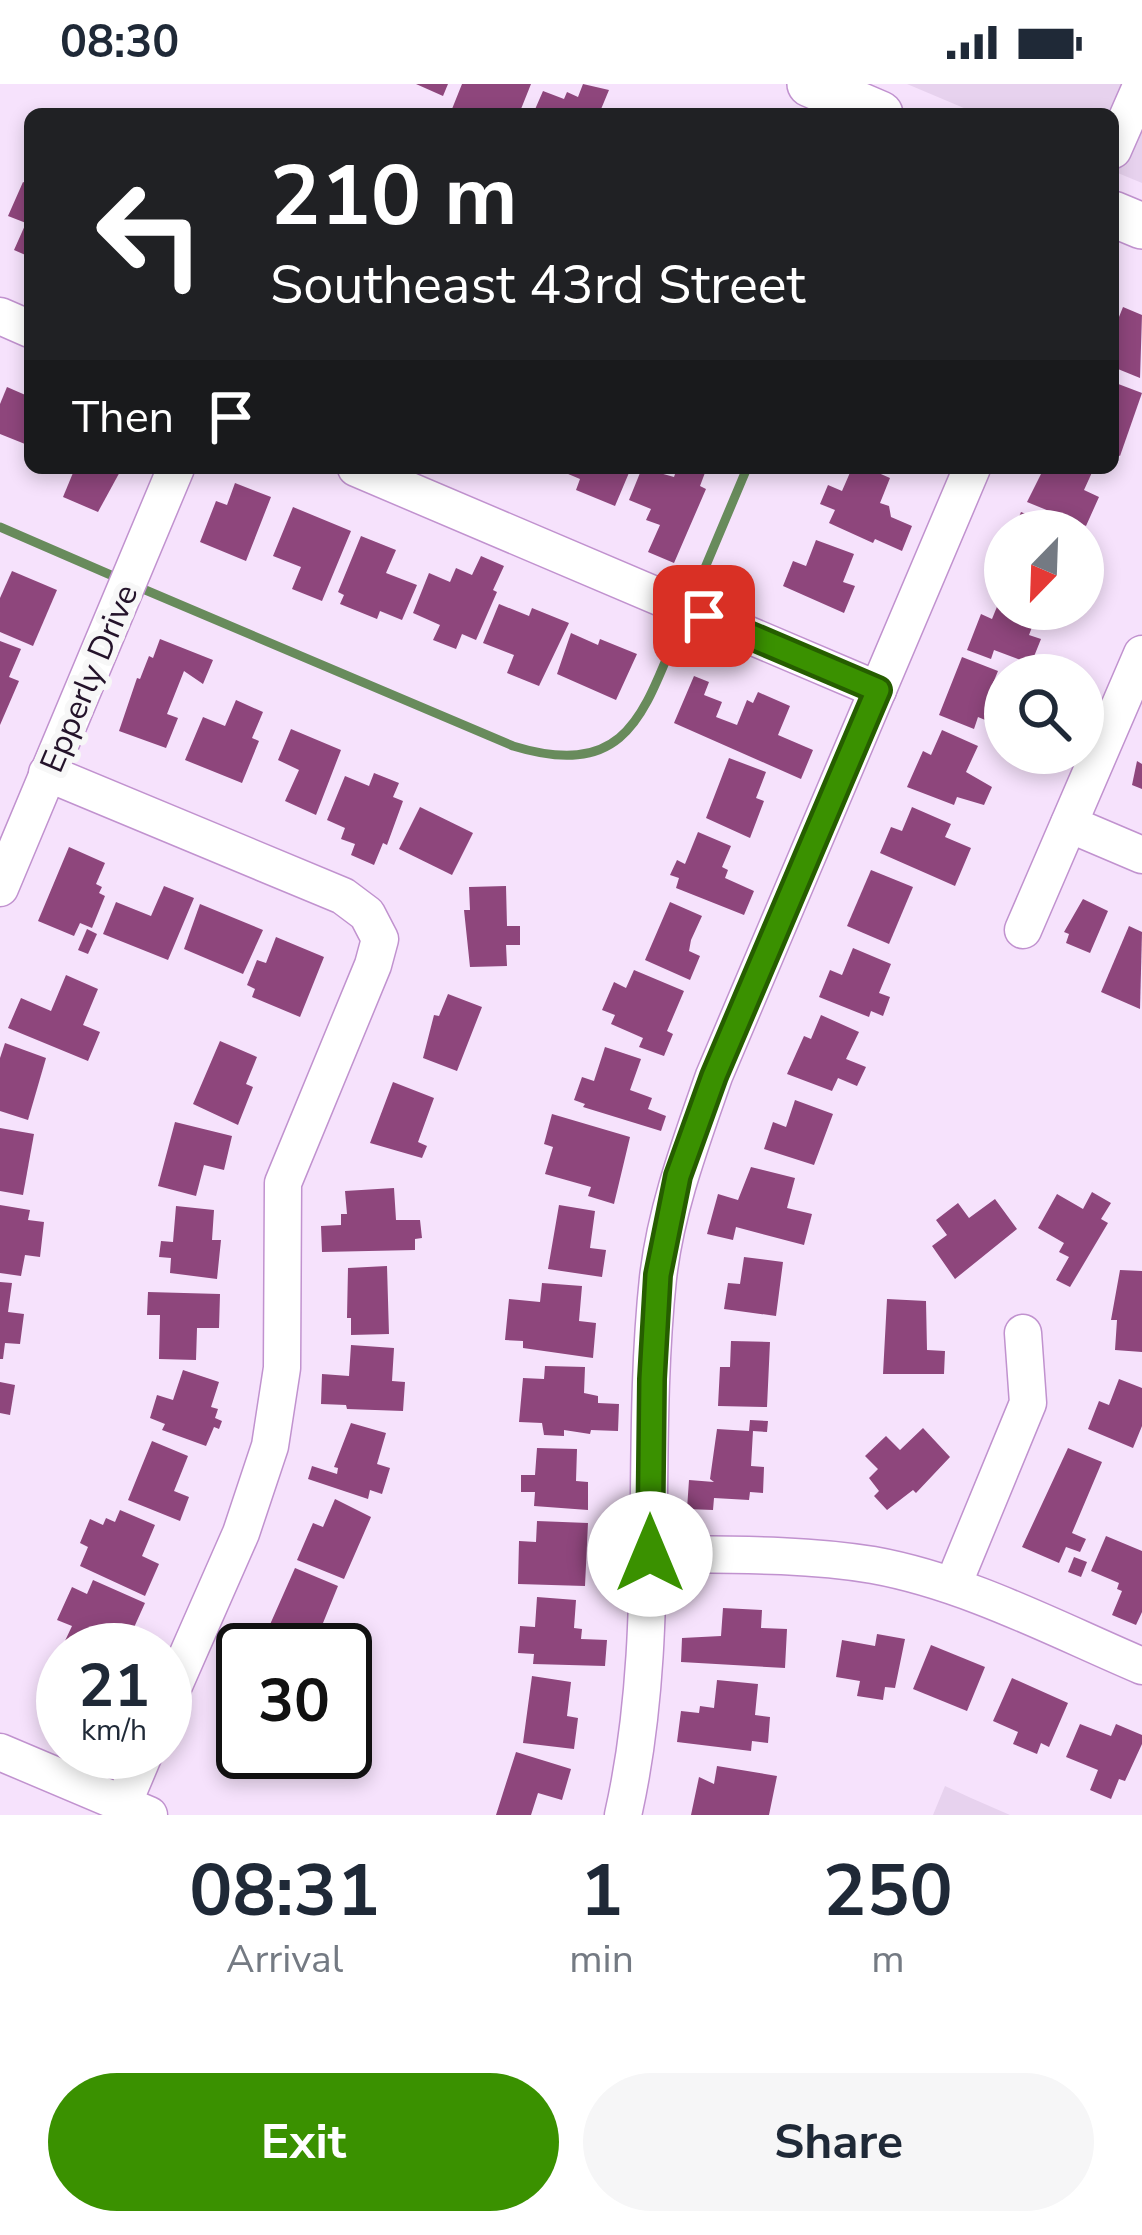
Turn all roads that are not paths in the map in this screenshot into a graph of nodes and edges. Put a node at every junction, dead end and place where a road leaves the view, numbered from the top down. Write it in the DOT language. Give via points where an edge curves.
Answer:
graph roads {
  1 [pos="810,84"];
  2 [pos="870,101"];
  3 [pos="173,474"];
  4 [pos="370,474"];
  5 [pos="969,474"];
  6 [pos="1142,654"];
  7 [pos="878,690"];
  8 [pos="47,773"];
  9 [pos="1069,824"];
  10 [pos="1142,855"];
  11 [pos="0,888"];
  12 [pos="1023,930"];
  13 [pos="1023,1333"];
  14 [pos="650,1554"];
  15 [pos="953,1585"];
  16 [pos="192,1645"];
  17 [pos="1142,1666"];
  18 [pos="0,1752"];
  19 [pos="141,1779"];
  20 [pos="136,1809"];
  21 [pos="623,1815"];
  1 -- 2 [label="main road"];
  3 -- 8 [label="street, Epperly Drive"];
  4 -- 7 [label="street"];
  5 -- 7 [label="street"];
  6 -- 9 [label="street"];
  7 -- 14 [label="street" via="678,1176 658,1275"];
  8 -- 11 [label="street, Epperly Drive"];
  8 -- 16 [label="street" via="343,896 367,914 380,939 283,1183 282,1368 271,1446"];
  9 -- 10 [label="street"];
  9 -- 12 [label="street"];
  13 -- 15 [label="street" via="1028,1403"];
  14 -- 15 [label="street" via="872,1565"];
  14 -- 21 [label="street"];
  15 -- 17 [label="street"];
  18 -- 20 [label="street"];
  19 -- 20 [label="street"];
}
